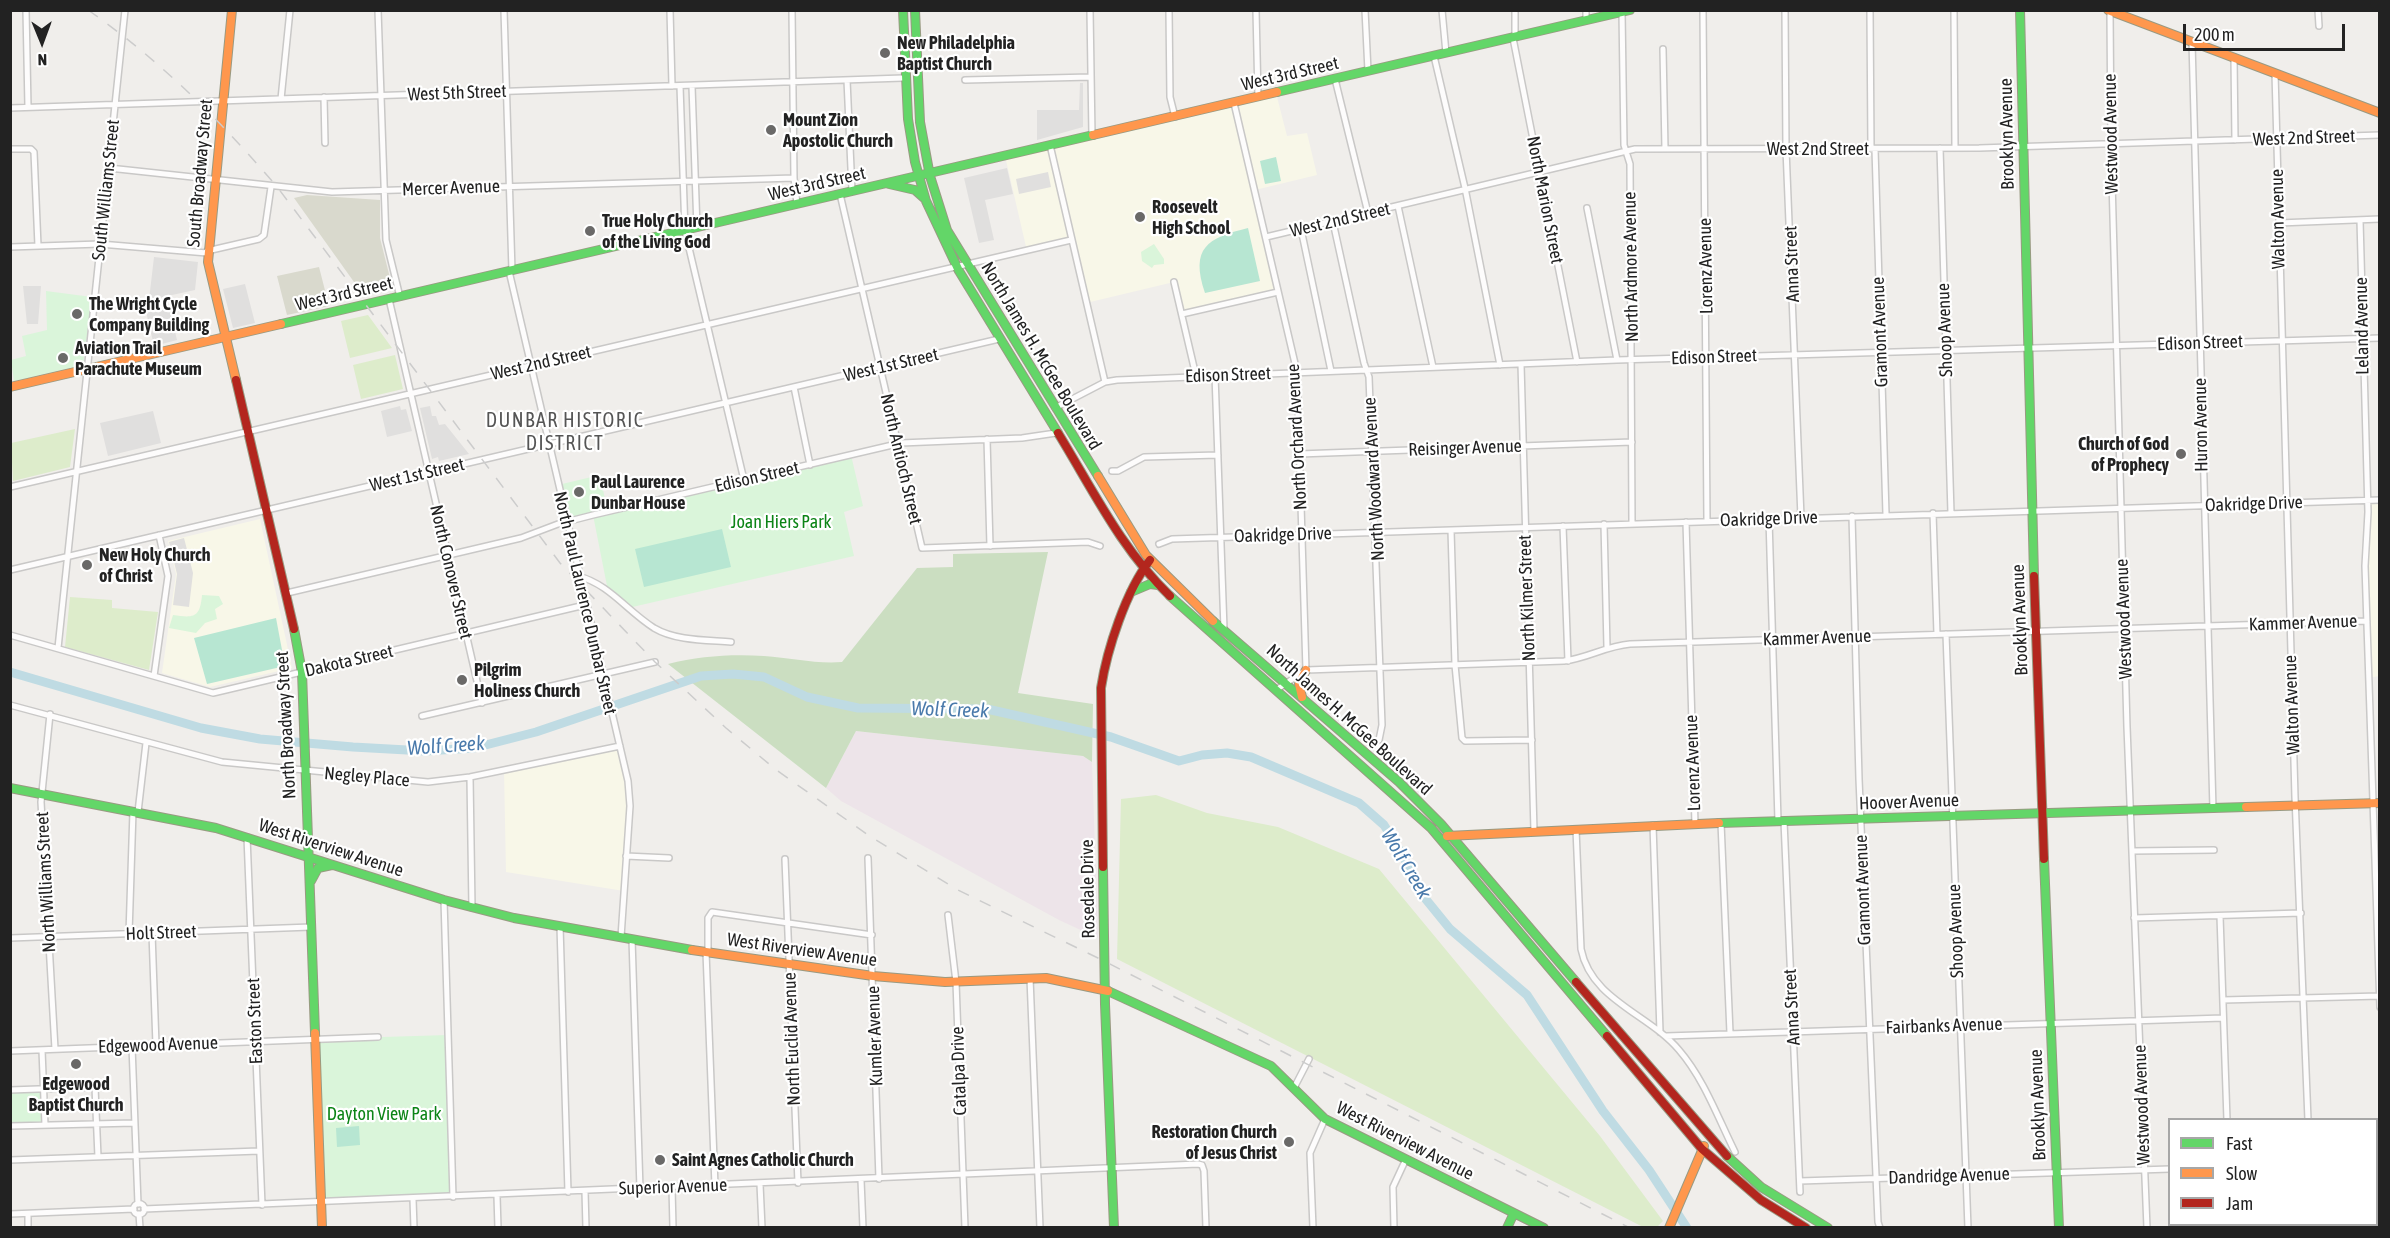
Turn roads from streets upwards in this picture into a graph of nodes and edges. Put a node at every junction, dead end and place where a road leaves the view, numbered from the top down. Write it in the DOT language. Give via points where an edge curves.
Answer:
graph roads {
  1 [pos="26,10"];
  2 [pos="125,10"];
  3 [pos="232,10"];
  4 [pos="290,10"];
  5 [pos="378,10"];
  6 [pos="504,10"];
  7 [pos="670,10"];
  8 [pos="792,10"];
  9 [pos="903,10"];
  10 [pos="915,10"];
  11 [pos="1090,10"];
  12 [pos="1169,10"];
  13 [pos="1256,10"];
  14 [pos="1365,10"];
  15 [pos="1442,10"];
  16 [pos="1515,10"];
  17 [pos="1586,10"];
  18 [pos="1703,10"];
  19 [pos="1785,10"];
  20 [pos="1870,10"];
  21 [pos="1954,10"];
  22 [pos="2020,10"];
  23 [pos="2318,10"];
  24 [pos="1626,11"];
  25 [pos="2109,11"];
  26 [pos="1586,20"];
  27 [pos="2319,26"];
  28 [pos="1514,37"];
  29 [pos="2192,42"];
  30 [pos="1663,49"];
  31 [pos="1446,53"];
  32 [pos="1434,56"];
  33 [pos="2234,57"];
  34 [pos="1368,71"];
  35 [pos="2275,73"];
  36 [pos="1091,77"];
  37 [pos="903,78"];
  38 [pos="1335,79"];
  39 [pos="847,80"];
  40 [pos="964,81"];
  41 [pos="792,82"];
  42 [pos="672,86"];
  43 [pos="680,86"];
  44 [pos="692,86"];
  45 [pos="506,91"];
  46 [pos="381,95"];
  47 [pos="324,97"];
  48 [pos="1258,97"];
  49 [pos="281,99"];
  50 [pos="222,100"];
  51 [pos="1234,103"];
  52 [pos="115,104"];
  53 [pos="28,107"];
  54 [pos="10,108"];
  55 [pos="2379,113"];
  56 [pos="1175,117"];
  57 [pos="2379,135"];
  58 [pos="1092,136"];
  59 [pos="2276,139"];
  60 [pos="2235,140"];
  61 [pos="2194,141"];
  62 [pos="325,143"];
  63 [pos="2111,144"];
  64 [pos="1050,145"];
  65 [pos="2022,146"];
  66 [pos="1940,148"];
  67 [pos="1955,148"];
  68 [pos="10,149"];
  69 [pos="1665,149"];
  70 [pos="1705,149"];
  71 [pos="1786,149"];
  72 [pos="1873,149"];
  73 [pos="1626,152"];
  74 [pos="109,168"];
  75 [pos="1540,173"];
  76 [pos="929,174"];
  77 [pos="918,177"];
  78 [pos="794,178"];
  79 [pos="214,180"];
  80 [pos="682,181"];
  81 [pos="695,181"];
  82 [pos="887,183"];
  83 [pos="510,186"];
  84 [pos="271,187"];
  85 [pos="384,190"];
  86 [pos="852,191"];
  87 [pos="1465,191"];
  88 [pos="840,194"];
  89 [pos="925,200"];
  90 [pos="797,204"];
  91 [pos="1398,206"];
  92 [pos="1587,208"];
  93 [pos="1368,213"];
  94 [pos="2379,219"];
  95 [pos="2360,220"];
  96 [pos="1333,222"];
  97 [pos="2279,223"];
  98 [pos="697,228"];
  99 [pos="1300,229"];
  100 [pos="685,231"];
  101 [pos="1266,237"];
  102 [pos="1071,240"];
  103 [pos="100,244"];
  104 [pos="38,246"];
  105 [pos="10,247"];
  106 [pos="207,252"];
  107 [pos="969,264"];
  108 [pos="956,266"];
  109 [pos="511,271"];
  110 [pos="1174,282"];
  111 [pos="862,288"];
  112 [pos="1278,292"];
  113 [pos="400,297"];
  114 [pos="389,299"];
  115 [pos="1182,314"];
  116 [pos="707,324"];
  117 [pos="226,338"];
  118 [pos="2362,338"];
  119 [pos="2379,338"];
  120 [pos="999,339"];
  121 [pos="2281,341"];
  122 [pos="2199,343"];
  123 [pos="2116,345"];
  124 [pos="2027,348"];
  125 [pos="1946,350"];
  126 [pos="1881,352"];
  127 [pos="1796,355"];
  128 [pos="1707,357"];
  129 [pos="1617,360"];
  130 [pos="1631,360"];
  131 [pos="1577,362"];
  132 [pos="1521,364"];
  133 [pos="1500,365"];
  134 [pos="530,366"];
  135 [pos="880,368"];
  136 [pos="1433,368"];
  137 [pos="87,369"];
  138 [pos="1367,370"];
  139 [pos="1331,371"];
  140 [pos="1297,372"];
  141 [pos="1215,375"];
  142 [pos="1196,376"];
  143 [pos="1105,382"];
  144 [pos="10,387"];
  145 [pos="794,387"];
  146 [pos="409,393"];
  147 [pos="725,404"];
  148 [pos="1055,408"];
  149 [pos="247,431"];
  150 [pos="1056,433"];
  151 [pos="987,439"];
  152 [pos="1632,442"];
  153 [pos="898,443"];
  154 [pos="547,445"];
  155 [pos="1523,446"];
  156 [pos="1372,451"];
  157 [pos="1299,453"];
  158 [pos="1218,455"];
  159 [pos="810,465"];
  160 [pos="76,471"];
  161 [pos="1112,471"];
  162 [pos="428,472"];
  163 [pos="744,480"];
  164 [pos="10,487"];
  165 [pos="2367,500"];
  166 [pos="2379,500"];
  167 [pos="2286,503"];
  168 [pos="2203,505"];
  169 [pos="2120,508"];
  170 [pos="266,510"];
  171 [pos="2032,510"];
  172 [pos="1933,513"];
  173 [pos="1951,513"];
  174 [pos="1886,514"];
  175 [pos="1852,516"];
  176 [pos="1801,518"];
  177 [pos="1769,519"];
  178 [pos="1707,521"];
  179 [pos="566,522"];
  180 [pos="1686,522"];
  181 [pos="1632,523"];
  182 [pos="1604,524"];
  183 [pos="1563,526"];
  184 [pos="1525,527"];
  185 [pos="1451,530"];
  186 [pos="1375,532"];
  187 [pos="159,535"];
  188 [pos="1302,535"];
  189 [pos="1221,538"];
  190 [pos="1159,544"];
  191 [pos="990,546"];
  192 [pos="1100,546"];
  193 [pos="447,555"];
  194 [pos="67,557"];
  195 [pos="1150,560"];
  196 [pos="10,570"];
  197 [pos="1144,570"];
  198 [pos="578,576"];
  199 [pos="1158,585"];
  200 [pos="287,593"];
  201 [pos="1130,593"];
  202 [pos="585,605"];
  203 [pos="2367,621"];
  204 [pos="2290,623"];
  205 [pos="2207,626"];
  206 [pos="2124,628"];
  207 [pos="1224,629"];
  208 [pos="2036,631"];
  209 [pos="466,634"];
  210 [pos="1937,634"];
  211 [pos="1946,634"];
  212 [pos="10,635"];
  213 [pos="1855,636"];
  214 [pos="1773,639"];
  215 [pos="731,642"];
  216 [pos="1690,642"];
  217 [pos="1607,647"];
  218 [pos="57,648"];
  219 [pos="1568,661"];
  220 [pos="655,662"];
  221 [pos="1529,662"];
  222 [pos="1455,665"];
  223 [pos="1380,668"];
  224 [pos="1306,670"];
  225 [pos="302,672"];
  226 [pos="602,675"];
  227 [pos="154,676"];
  228 [pos="1286,683"];
  229 [pos="1276,690"];
  230 [pos="1303,698"];
  231 [pos="483,703"];
  232 [pos="10,705"];
  233 [pos="50,714"];
  234 [pos="422,716"];
  235 [pos="1379,740"];
  236 [pos="1532,740"];
  237 [pos="146,743"];
  238 [pos="620,746"];
  239 [pos="304,768"];
  240 [pos="470,777"];
  241 [pos="10,788"];
  242 [pos="42,794"];
  243 [pos="2376,804"];
  244 [pos="2296,806"];
  245 [pos="2213,808"];
  246 [pos="2130,811"];
  247 [pos="135,812"];
  248 [pos="2041,813"];
  249 [pos="1951,816"];
  250 [pos="1860,819"];
  251 [pos="1781,821"];
  252 [pos="1721,823"];
  253 [pos="1695,824"];
  254 [pos="1653,825"];
  255 [pos="1576,829"];
  256 [pos="1534,831"];
  257 [pos="1476,833"];
  258 [pos="1450,834"];
  259 [pos="247,837"];
  260 [pos="1442,841"];
  261 [pos="2214,850"];
  262 [pos="2132,851"];
  263 [pos="1467,854"];
  264 [pos="308,855"];
  265 [pos="626,856"];
  266 [pos="669,858"];
  267 [pos="868,858"];
  268 [pos="785,859"];
  269 [pos="339,864"];
  270 [pos="309,885"];
  271 [pos="444,900"];
  272 [pos="472,908"];
  273 [pos="2301,913"];
  274 [pos="948,915"];
  275 [pos="2220,915"];
  276 [pos="2134,918"];
  277 [pos="787,923"];
  278 [pos="560,926"];
  279 [pos="311,927"];
  280 [pos="251,929"];
  281 [pos="152,933"];
  282 [pos="129,934"];
  283 [pos="872,935"];
  284 [pos="49,937"];
  285 [pos="621,937"];
  286 [pos="10,938"];
  287 [pos="632,939"];
  288 [pos="707,952"];
  289 [pos="789,964"];
  290 [pos="873,976"];
  291 [pos="1030,978"];
  292 [pos="956,982"];
  293 [pos="1104,988"];
  294 [pos="2379,996"];
  295 [pos="2304,998"];
  296 [pos="2223,1000"];
  297 [pos="2379,1007"];
  298 [pos="2223,1018"];
  299 [pos="2139,1020"];
  300 [pos="2050,1023"];
  301 [pos="1959,1025"];
  302 [pos="1869,1028"];
  303 [pos="1793,1031"];
  304 [pos="1660,1032"];
  305 [pos="1730,1033"];
  306 [pos="1666,1036"];
  307 [pos="378,1037"];
  308 [pos="316,1039"];
  309 [pos="255,1041"];
  310 [pos="156,1045"];
  311 [pos="132,1046"];
  312 [pos="55,1049"];
  313 [pos="42,1050"];
  314 [pos="10,1051"];
  315 [pos="1309,1059"];
  316 [pos="1295,1086"];
  317 [pos="43,1089"];
  318 [pos="10,1090"];
  319 [pos="2227,1118"];
  320 [pos="2308,1118"];
  321 [pos="1325,1119"];
  322 [pos="96,1123"];
  323 [pos="134,1123"];
  324 [pos="45,1125"];
  325 [pos="10,1126"];
  326 [pos="1708,1138"];
  327 [pos="1702,1149"];
  328 [pos="259,1151"];
  329 [pos="1735,1152"];
  330 [pos="136,1156"];
  331 [pos="98,1157"];
  332 [pos="1406,1159"];
  333 [pos="10,1160"];
  334 [pos="1111,1169"];
  335 [pos="2168,1169"];
  336 [pos="2145,1170"];
  337 [pos="1037,1172"];
  338 [pos="2056,1173"];
  339 [pos="963,1175"];
  340 [pos="1966,1176"];
  341 [pos="1876,1178"];
  342 [pos="879,1179"];
  343 [pos="861,1180"];
  344 [pos="1800,1181"];
  345 [pos="798,1182"];
  346 [pos="760,1184"];
  347 [pos="715,1186"];
  348 [pos="672,1187"];
  349 [pos="640,1189"];
  350 [pos="585,1191"];
  351 [pos="568,1192"];
  352 [pos="1800,1192"];
  353 [pos="497,1196"];
  354 [pos="453,1197"];
  355 [pos="413,1199"];
  356 [pos="320,1202"];
  357 [pos="138,1204"];
  358 [pos="262,1205"];
  359 [pos="134,1209"];
  360 [pos="144,1209"];
  361 [pos="1515,1213"];
  362 [pos="10,1214"];
  363 [pos="28,1214"];
  364 [pos="139,1214"];
  365 [pos="28,1227"];
  366 [pos="140,1227"];
  367 [pos="322,1227"];
  368 [pos="414,1227"];
  369 [pos="498,1227"];
  370 [pos="586,1227"];
  371 [pos="674,1227"];
  372 [pos="762,1227"];
  373 [pos="863,1227"];
  374 [pos="965,1227"];
  375 [pos="1040,1227"];
  376 [pos="1114,1227"];
  377 [pos="1206,1227"];
  378 [pos="1313,1227"];
  379 [pos="1394,1227"];
  380 [pos="1507,1227"];
  381 [pos="1544,1227"];
  382 [pos="1670,1227"];
  383 [pos="1806,1227"];
  384 [pos="1828,1227"];
  385 [pos="1880,1227"];
  386 [pos="1968,1227"];
  387 [pos="2058,1227"];
  388 [pos="2147,1227"];
  1 -- 53 [label="street"];
  2 -- 52 [label="street, South Williams Street"];
  3 -- 50 [label="street, South Broadway Street"];
  4 -- 49 [label="street"];
  5 -- 46 [label="street"];
  6 -- 45 [label="street, North Paul Laurence Dunbar Street"];
  7 -- 42 [label="street"];
  8 -- 41 [label="street"];
  9 -- 37 [label="street, North James H. McGee Boulevard"];
  10 -- 76 [label="street, North James H. McGee Boulevard" via="917,108"];
  11 -- 36 [label="street"];
  12 -- 56 [label="street" via="1170,97"];
  13 -- 48 [label="street"];
  14 -- 34 [label="street"];
  15 -- 31 [label="street"];
  16 -- 28 [label="street, North Marion Street"];
  17 -- 26 [label="street"];
  18 -- 70 [label="street, Lorenz Avenue"];
  19 -- 71 [label="street, Anna Street"];
  20 -- 72 [label="street, Gramont Avenue"];
  21 -- 67 [label="street"];
  22 -- 65 [label="street, Brooklyn Avenue"];
  23 -- 27 [label="street"];
  24 -- 26 [label="street, West 3rd Street"];
  24 -- 73 [label="street, North Ardmore Avenue"];
  25 -- 29 [label="street"];
  25 -- 63 [label="street, Westwood Avenue"];
  26 -- 28 [label="street, West 3rd Street"];
  28 -- 31 [label="street, West 3rd Street"];
  28 -- 75 [label="street, North Marion Street"];
  29 -- 33 [label="street"];
  29 -- 61 [label="street, Huron Avenue"];
  30 -- 69 [label="street"];
  31 -- 32 [label="street, West 3rd Street"];
  32 -- 34 [label="street, West 3rd Street"];
  32 -- 87 [label="street"];
  33 -- 35 [label="street"];
  33 -- 60 [label="street"];
  34 -- 38 [label="street, West 3rd Street"];
  35 -- 55 [label="street"];
  35 -- 59 [label="street, Walton Avenue"];
  36 -- 40 [label="street"];
  36 -- 58 [label="street"];
  37 -- 39 [label="street, West 5th Street"];
  37 -- 77 [label="street, North James H. McGee Boulevard"];
  38 -- 48 [label="street, West 3rd Street"];
  38 -- 93 [label="street"];
  39 -- 41 [label="street, West 5th Street"];
  39 -- 86 [label="street"];
  41 -- 44 [label="street, West 5th Street"];
  41 -- 78 [label="street"];
  42 -- 43 [label="street, West 5th Street"];
  42 -- 45 [label="street, West 5th Street"];
  43 -- 44 [label="street, West 5th Street"];
  43 -- 80 [label="street"];
  44 -- 81 [label="street"];
  45 -- 46 [label="street, West 5th Street"];
  45 -- 83 [label="street, North Paul Laurence Dunbar Street"];
  46 -- 47 [label="street, West 5th Street"];
  46 -- 85 [label="street"];
  47 -- 49 [label="street, West 5th Street"];
  47 -- 62 [label="street"];
  48 -- 51 [label="street, West 3rd Street"];
  49 -- 50 [label="street, West 5th Street"];
  50 -- 52 [label="street, West 5th Street"];
  50 -- 79 [label="street, South Broadway Street"];
  51 -- 56 [label="street, West 3rd Street"];
  51 -- 101 [label="street, North Orchard Avenue"];
  52 -- 53 [label="street, West 5th Street"];
  52 -- 74 [label="street, South Williams Street"];
  53 -- 54 [label="street, West 5th Street"];
  56 -- 58 [label="street, West 3rd Street"];
  57 -- 59 [label="street, West 2nd Street"];
  58 -- 64 [label="street, West 3rd Street"];
  59 -- 60 [label="street, West 2nd Street"];
  59 -- 97 [label="street, Walton Avenue"];
  60 -- 61 [label="street, West 2nd Street"];
  61 -- 63 [label="street, West 2nd Street"];
  61 -- 122 [label="street, Huron Avenue"];
  63 -- 65 [label="street, West 2nd Street"];
  63 -- 123 [label="street, Westwood Avenue"];
  64 -- 76 [label="street, West 3rd Street"];
  64 -- 102 [label="street"];
  65 -- 67 [label="street, West 2nd Street"];
  65 -- 124 [label="street, Brooklyn Avenue"];
  66 -- 67 [label="street, West 2nd Street"];
  66 -- 72 [label="street, West 2nd Street"];
  66 -- 125 [label="street, Shoop Avenue"];
  68 -- 104 [label="street" via="34,152"];
  69 -- 70 [label="street, West 2nd Street"];
  69 -- 73 [label="street, West 2nd Street"];
  70 -- 71 [label="street, West 2nd Street"];
  70 -- 128 [label="street, Lorenz Avenue"];
  71 -- 72 [label="street, West 2nd Street"];
  71 -- 127 [label="street, Anna Street"];
  72 -- 126 [label="street, Gramont Avenue"];
  73 -- 75 [label="street, West 2nd Street"];
  73 -- 130 [label="street, North Ardmore Avenue" via="1630,165"];
  74 -- 79 [label="street, Mercer Avenue"];
  74 -- 103 [label="street, South Williams Street"];
  75 -- 87 [label="street, West 2nd Street"];
  75 -- 131 [label="street, North Marion Street"];
  76 -- 77 [label="street, West 3rd Street"];
  76 -- 107 [label="street, North James H. McGee Boulevard" via="947,230"];
  77 -- 82 [label="street, West 3rd Street"];
  77 -- 89 [label="street, North James H. McGee Boulevard"];
  78 -- 81 [label="street, Mercer Avenue"];
  78 -- 90 [label="street"];
  79 -- 84 [label="street, Mercer Avenue"];
  79 -- 106 [label="street, South Broadway Street"];
  80 -- 81 [label="street, Mercer Avenue"];
  80 -- 83 [label="street, Mercer Avenue"];
  80 -- 100 [label="street"];
  81 -- 98 [label="street"];
  82 -- 86 [label="street, West 3rd Street"];
  82 -- 89 [label="street" via="915,190"];
  83 -- 85 [label="street, Mercer Avenue"];
  83 -- 109 [label="street, North Paul Laurence Dunbar Street"];
  84 -- 85 [label="street, Mercer Avenue" via="332,192"];
  84 -- 106 [label="street" via="264,235"];
  85 -- 113 [label="street" via="386,240"];
  86 -- 88 [label="street, West 3rd Street"];
  87 -- 91 [label="street, West 2nd Street"];
  87 -- 133 [label="street"];
  88 -- 90 [label="street, West 3rd Street"];
  88 -- 111 [label="street, North Antioch Street"];
  89 -- 108 [label="street, North James H. McGee Boulevard"];
  90 -- 98 [label="street, West 3rd Street"];
  91 -- 93 [label="street, West 2nd Street"];
  91 -- 136 [label="street"];
  92 -- 129 [label="street"];
  93 -- 96 [label="street, West 2nd Street"];
  94 -- 95 [label="street"];
  95 -- 97 [label="street"];
  95 -- 118 [label="street, Leland Avenue"];
  96 -- 99 [label="street, West 2nd Street"];
  96 -- 138 [label="street, North Woodward Avenue"];
  97 -- 121 [label="street, Walton Avenue"];
  98 -- 100 [label="street, West 3rd Street"];
  99 -- 101 [label="street, West 2nd Street"];
  99 -- 139 [label="street"];
  100 -- 109 [label="street, West 3rd Street"];
  100 -- 116 [label="street"];
  101 -- 112 [label="street, North Orchard Avenue"];
  102 -- 107 [label="street, West 2nd Street"];
  102 -- 143 [label="street"];
  103 -- 104 [label="street"];
  103 -- 106 [label="street"];
  103 -- 137 [label="street, South Williams Street"];
  104 -- 105 [label="street"];
  106 -- 117 [label="street, South Broadway Street"];
  107 -- 108 [label="street, West 2nd Street"];
  107 -- 148 [label="street, North James H. McGee Boulevard"];
  108 -- 111 [label="street, West 2nd Street"];
  108 -- 120 [label="street, North James H. McGee Boulevard"];
  109 -- 113 [label="street, West 3rd Street"];
  109 -- 134 [label="street, North Paul Laurence Dunbar Street"];
  110 -- 115 [label="street"];
  111 -- 116 [label="street, West 2nd Street"];
  111 -- 135 [label="street, North Antioch Street"];
  112 -- 115 [label="street"];
  112 -- 140 [label="street, North Orchard Avenue"];
  113 -- 114 [label="street, West 3rd Street"];
  114 -- 117 [label="street, West 3rd Street"];
  114 -- 146 [label="street, North Conover Street"];
  115 -- 142 [label="street"];
  116 -- 134 [label="street, West 2nd Street"];
  116 -- 147 [label="street"];
  117 -- 137 [label="street, West 3rd Street"];
  117 -- 149 [label="street, North Broadway Street"];
  118 -- 119 [label="street, Edison Street"];
  118 -- 121 [label="street, Edison Street"];
  118 -- 165 [label="street, Leland Avenue"];
  120 -- 135 [label="street, West 1st Street"];
  120 -- 150 [label="street, North James H. McGee Boulevard"];
  121 -- 122 [label="street, Edison Street"];
  121 -- 167 [label="street, Walton Avenue"];
  122 -- 123 [label="street, Edison Street"];
  122 -- 168 [label="street, Huron Avenue"];
  123 -- 124 [label="street, Edison Street"];
  123 -- 169 [label="street, Westwood Avenue"];
  124 -- 125 [label="street, Edison Street"];
  124 -- 171 [label="street, Brooklyn Avenue"];
  125 -- 126 [label="street, Edison Street"];
  125 -- 173 [label="street, Shoop Avenue"];
  126 -- 127 [label="street, Edison Street"];
  126 -- 174 [label="street, Gramont Avenue"];
  127 -- 128 [label="street, Edison Street"];
  127 -- 176 [label="street, Anna Street"];
  128 -- 130 [label="street, Edison Street"];
  128 -- 178 [label="street, Lorenz Avenue"];
  129 -- 130 [label="street, Edison Street"];
  129 -- 131 [label="street, Edison Street"];
  130 -- 152 [label="street, North Ardmore Avenue"];
  131 -- 132 [label="street, Edison Street"];
  132 -- 133 [label="street, Edison Street"];
  132 -- 155 [label="street, North Kilmer Street"];
  133 -- 136 [label="street, Edison Street"];
  134 -- 146 [label="street, West 2nd Street"];
  134 -- 154 [label="street, North Paul Laurence Dunbar Street"];
  135 -- 145 [label="street, West 1st Street"];
  135 -- 153 [label="street, North Antioch Street"];
  136 -- 138 [label="street, Edison Street"];
  137 -- 144 [label="street, West 3rd Street"];
  137 -- 160 [label="street"];
  138 -- 139 [label="street, Edison Street"];
  138 -- 156 [label="street, North Woodward Avenue"];
  139 -- 140 [label="street, Edison Street"];
  140 -- 141 [label="street, Edison Street"];
  140 -- 157 [label="street, North Orchard Avenue"];
  141 -- 142 [label="street, Edison Street"];
  141 -- 158 [label="street"];
  142 -- 143 [label="street, Edison Street"];
  143 -- 148 [label="street, Edison Street"];
  145 -- 147 [label="street, West 1st Street"];
  145 -- 159 [label="street"];
  146 -- 149 [label="street, West 2nd Street"];
  146 -- 162 [label="street, North Conover Street"];
  147 -- 154 [label="street, West 1st Street"];
  147 -- 163 [label="street"];
  148 -- 195 [label="street, North James H. McGee Boulevard"];
  149 -- 160 [label="street, West 2nd Street"];
  149 -- 170 [label="street, North Broadway Street"];
  150 -- 151 [label="street, Edison Street"];
  150 -- 197 [label="street, North James H. McGee Boulevard" via="1118,537"];
  151 -- 153 [label="street, Edison Street"];
  151 -- 191 [label="street"];
  152 -- 155 [label="street, Reisinger Avenue"];
  152 -- 181 [label="street, North Ardmore Avenue"];
  153 -- 159 [label="street, Edison Street"];
  153 -- 191 [label="street, North Antioch Street" via="922,548"];
  154 -- 162 [label="street, West 1st Street"];
  154 -- 179 [label="street, North Paul Laurence Dunbar Street"];
  155 -- 156 [label="street, Reisinger Avenue"];
  155 -- 184 [label="street, North Kilmer Street"];
  156 -- 157 [label="street, Reisinger Avenue"];
  156 -- 186 [label="street, North Woodward Avenue"];
  157 -- 188 [label="street, North Orchard Avenue"];
  158 -- 161 [label="street" via="1144,457"];
  158 -- 189 [label="street"];
  159 -- 163 [label="street, Edison Street"];
  160 -- 164 [label="street, West 2nd Street"];
  160 -- 194 [label="street"];
  162 -- 170 [label="street, West 1st Street"];
  162 -- 193 [label="street, North Conover Street"];
  163 -- 179 [label="street, Edison Street"];
  165 -- 166 [label="street, Oakridge Drive"];
  165 -- 167 [label="street, Oakridge Drive"];
  165 -- 203 [label="street, Leland Avenue"];
  167 -- 168 [label="street, Oakridge Drive"];
  167 -- 204 [label="street, Walton Avenue"];
  168 -- 169 [label="street, Oakridge Drive"];
  168 -- 205 [label="street, Huron Avenue"];
  169 -- 171 [label="street, Oakridge Drive"];
  169 -- 206 [label="street, Westwood Avenue"];
  170 -- 187 [label="street, West 1st Street"];
  170 -- 200 [label="street, North Broadway Street"];
  171 -- 173 [label="street, Oakridge Drive"];
  171 -- 208 [label="street, Brooklyn Avenue"];
  172 -- 173 [label="street, Oakridge Drive"];
  172 -- 174 [label="street, Oakridge Drive"];
  172 -- 210 [label="street"];
  174 -- 175 [label="street, Oakridge Drive"];
  175 -- 176 [label="street, Oakridge Drive"];
  175 -- 213 [label="street, Gramont Avenue"];
  176 -- 177 [label="street, Oakridge Drive"];
  177 -- 178 [label="street, Oakridge Drive"];
  177 -- 214 [label="street, Anna Street"];
  178 -- 180 [label="street, Oakridge Drive"];
  179 -- 193 [label="street, Edison Street" via="521,538"];
  179 -- 198 [label="street, North Paul Laurence Dunbar Street"];
  180 -- 181 [label="street, Oakridge Drive"];
  180 -- 216 [label="street, Lorenz Avenue"];
  181 -- 182 [label="street, Oakridge Drive"];
  182 -- 183 [label="street, Oakridge Drive"];
  182 -- 217 [label="street"];
  183 -- 184 [label="street, Oakridge Drive"];
  183 -- 219 [label="street"];
  184 -- 185 [label="street, Oakridge Drive"];
  184 -- 221 [label="street, North Kilmer Street"];
  185 -- 186 [label="street, Oakridge Drive"];
  185 -- 222 [label="street"];
  186 -- 188 [label="street, Oakridge Drive"];
  186 -- 223 [label="street, North Woodward Avenue"];
  187 -- 194 [label="street, West 1st Street"];
  187 -- 227 [label="street" via="168,576"];
  188 -- 189 [label="street, Oakridge Drive"];
  188 -- 224 [label="street, North Orchard Avenue"];
  189 -- 190 [label="street, Oakridge Drive" via="1172,539"];
  189 -- 207 [label="street"];
  191 -- 192 [label="street" via="1088,542"];
  193 -- 200 [label="street, Edison Street"];
  193 -- 209 [label="street, North Conover Street"];
  194 -- 196 [label="street, West 1st Street"];
  194 -- 218 [label="street"];
  195 -- 197 [label="street, Rosedale Drive"];
  195 -- 207 [label="street, North James H. McGee Boulevard"];
  197 -- 199 [label="street, North James H. McGee Boulevard"];
  197 -- 201 [label="street, Rosedale Drive"];
  198 -- 202 [label="street, North Paul Laurence Dunbar Street"];
  198 -- 215 [label="street" via="602,586 661,632"];
  199 -- 201 [label="street" via="1139,587"];
  199 -- 229 [label="street, North James H. McGee Boulevard"];
  200 -- 225 [label="street, North Broadway Street"];
  201 -- 293 [label="street, Rosedale Drive" via="1104,669 1101,706"];
  202 -- 209 [label="street, Dakota Street"];
  202 -- 226 [label="street, North Paul Laurence Dunbar Street"];
  203 -- 204 [label="street, Kammer Avenue"];
  203 -- 243 [label="street, Leland Avenue"];
  204 -- 205 [label="street, Kammer Avenue"];
  204 -- 244 [label="street, Walton Avenue"];
  205 -- 206 [label="street, Kammer Avenue"];
  205 -- 245 [label="street, Huron Avenue"];
  206 -- 208 [label="street, Kammer Avenue"];
  206 -- 246 [label="street, Westwood Avenue"];
  207 -- 228 [label="street, North James H. McGee Boulevard"];
  208 -- 211 [label="street, Kammer Avenue"];
  208 -- 248 [label="street, Brooklyn Avenue"];
  209 -- 225 [label="street, Dakota Street"];
  209 -- 231 [label="street, North Conover Street"];
  210 -- 211 [label="street, Kammer Avenue"];
  210 -- 213 [label="street, Kammer Avenue"];
  211 -- 249 [label="street, Shoop Avenue"];
  212 -- 218 [label="street, Dakota Street"];
  213 -- 214 [label="street, Kammer Avenue"];
  213 -- 250 [label="street, Gramont Avenue"];
  214 -- 216 [label="street, Kammer Avenue"];
  214 -- 251 [label="street, Anna Street"];
  216 -- 217 [label="street, Kammer Avenue"];
  216 -- 253 [label="street, Lorenz Avenue"];
  217 -- 219 [label="street, Kammer Avenue" via="1591,656"];
  218 -- 227 [label="street, Dakota Street"];
  219 -- 221 [label="street, Kammer Avenue"];
  220 -- 226 [label="street"];
  221 -- 222 [label="street, Kammer Avenue"];
  221 -- 236 [label="street, North Kilmer Street"];
  222 -- 223 [label="street, Kammer Avenue"];
  222 -- 236 [label="street" via="1463,740"];
  223 -- 224 [label="street, Kammer Avenue"];
  223 -- 235 [label="street, North Woodward Avenue"];
  224 -- 228 [label="street"];
  224 -- 230 [label="street" via="1299,684"];
  225 -- 227 [label="street, Dakota Street" via="213,693"];
  225 -- 239 [label="street, North Broadway Street"];
  226 -- 231 [label="street"];
  226 -- 238 [label="street, North Paul Laurence Dunbar Street"];
  228 -- 229 [label="street"];
  228 -- 230 [label="street, North James H. McGee Boulevard"];
  229 -- 260 [label="street, North James H. McGee Boulevard" via="1395,793"];
  230 -- 258 [label="street, North James H. McGee Boulevard" via="1399,782"];
  231 -- 234 [label="street"];
  232 -- 233 [label="street, Negley Place"];
  233 -- 237 [label="street, Negley Place"];
  233 -- 242 [label="street, North Williams Street"];
  236 -- 256 [label="street, North Kilmer Street"];
  237 -- 239 [label="street, Negley Place" via="222,762"];
  237 -- 247 [label="street"];
  238 -- 240 [label="street, Negley Place"];
  238 -- 265 [label="street, North Paul Laurence Dunbar Street" via="630,790"];
  239 -- 240 [label="street, Negley Place" via="428,782"];
  239 -- 264 [label="street, North Broadway Street"];
  240 -- 272 [label="street"];
  241 -- 242 [label="street, West Riverview Avenue"];
  242 -- 247 [label="street, West Riverview Avenue"];
  242 -- 284 [label="street, North Williams Street"];
  243 -- 244 [label="street, Hoover Avenue"];
  243 -- 294 [label="street, Leland Avenue"];
  244 -- 245 [label="street, Hoover Avenue"];
  244 -- 273 [label="street, Walton Avenue"];
  245 -- 246 [label="street, Hoover Avenue"];
  246 -- 248 [label="street, Hoover Avenue"];
  246 -- 262 [label="street, Westwood Avenue"];
  247 -- 259 [label="street, West Riverview Avenue"];
  247 -- 282 [label="street"];
  248 -- 249 [label="street, Hoover Avenue"];
  248 -- 300 [label="street, Brooklyn Avenue"];
  249 -- 250 [label="street, Hoover Avenue"];
  249 -- 301 [label="street, Shoop Avenue"];
  250 -- 251 [label="street, Hoover Avenue"];
  250 -- 302 [label="street, Gramont Avenue"];
  251 -- 252 [label="street, Hoover Avenue"];
  251 -- 303 [label="street, Anna Street"];
  252 -- 253 [label="street, Hoover Avenue"];
  252 -- 305 [label="street"];
  253 -- 254 [label="street, Hoover Avenue"];
  254 -- 255 [label="street, Hoover Avenue"];
  254 -- 304 [label="street"];
  255 -- 256 [label="street, Hoover Avenue"];
  255 -- 304 [label="street" via="1581,949 1586,966 1602,988"];
  256 -- 257 [label="street, Hoover Avenue"];
  257 -- 258 [label="street, Hoover Avenue"];
  257 -- 263 [label="street" via="1467,840"];
  258 -- 260 [label="street"];
  258 -- 263 [label="street, North James H. McGee Boulevard"];
  259 -- 264 [label="street, West Riverview Avenue"];
  259 -- 280 [label="street, Easton Street"];
  260 -- 327 [label="street, North James H. McGee Boulevard"];
  261 -- 262 [label="street"];
  262 -- 276 [label="street, Westwood Avenue"];
  263 -- 326 [label="street, North James H. McGee Boulevard"];
  264 -- 269 [label="street, West Riverview Avenue"];
  264 -- 270 [label="street, North Broadway Street"];
  265 -- 266 [label="street"];
  265 -- 285 [label="street, North Paul Laurence Dunbar Street"];
  267 -- 283 [label="street, Kumler Avenue"];
  268 -- 277 [label="street, North Euclid Avenue"];
  269 -- 270 [label="street" via="318,868"];
  269 -- 271 [label="street, West Riverview Avenue"];
  270 -- 279 [label="street, North Broadway Street"];
  271 -- 272 [label="street, West Riverview Avenue"];
  271 -- 354 [label="street"];
  272 -- 278 [label="street, West Riverview Avenue"];
  273 -- 275 [label="street"];
  273 -- 295 [label="street, Walton Avenue"];
  274 -- 292 [label="street, Catalpa Drive"];
  275 -- 276 [label="street"];
  275 -- 296 [label="street"];
  276 -- 299 [label="street, Westwood Avenue"];
  277 -- 283 [label="street"];
  277 -- 288 [label="street" via="712,912 708,918"];
  277 -- 289 [label="street, North Euclid Avenue"];
  278 -- 285 [label="street, West Riverview Avenue"];
  278 -- 351 [label="street"];
  279 -- 280 [label="street, Holt Street"];
  279 -- 308 [label="street, North Broadway Street"];
  280 -- 281 [label="street, Holt Street"];
  280 -- 309 [label="street, Easton Street"];
  281 -- 282 [label="street, Holt Street"];
  281 -- 310 [label="street"];
  282 -- 284 [label="street, Holt Street"];
  283 -- 290 [label="street, Kumler Avenue"];
  284 -- 286 [label="street, Holt Street"];
  284 -- 312 [label="street, North Williams Street"];
  285 -- 287 [label="street, West Riverview Avenue"];
  287 -- 288 [label="street, West Riverview Avenue"];
  287 -- 349 [label="street"];
  288 -- 289 [label="street, West Riverview Avenue"];
  288 -- 347 [label="street"];
  289 -- 290 [label="street, West Riverview Avenue"];
  289 -- 345 [label="street, North Euclid Avenue"];
  290 -- 292 [label="street, West Riverview Avenue"];
  290 -- 342 [label="street, Kumler Avenue"];
  291 -- 292 [label="street, West Riverview Avenue"];
  291 -- 293 [label="street, West Riverview Avenue"];
  291 -- 337 [label="street"];
  292 -- 339 [label="street, Catalpa Drive"];
  293 -- 316 [label="street, West Riverview Avenue" via="1271,1066"];
  293 -- 334 [label="street, Rosedale Drive"];
  294 -- 295 [label="street"];
  294 -- 297 [label="street, Leland Avenue"];
  295 -- 296 [label="street"];
  295 -- 320 [label="street, Walton Avenue"];
  296 -- 298 [label="street"];
  298 -- 299 [label="street, Fairbanks Avenue"];
  298 -- 319 [label="street"];
  299 -- 300 [label="street, Fairbanks Avenue"];
  299 -- 336 [label="street, Westwood Avenue"];
  300 -- 301 [label="street, Fairbanks Avenue"];
  300 -- 338 [label="street, Brooklyn Avenue"];
  301 -- 302 [label="street, Fairbanks Avenue"];
  301 -- 340 [label="street, Shoop Avenue"];
  302 -- 303 [label="street, Fairbanks Avenue"];
  302 -- 341 [label="street, Gramont Avenue"];
  303 -- 305 [label="street, Fairbanks Avenue"];
  303 -- 344 [label="street, Anna Street"];
  304 -- 306 [label="street"];
  305 -- 306 [label="street, Fairbanks Avenue"];
  306 -- 329 [label="street" via="1694,1072"];
  307 -- 308 [label="street, Edgewood Avenue"];
  308 -- 309 [label="street, Edgewood Avenue"];
  308 -- 356 [label="street, North Broadway Street"];
  309 -- 310 [label="street, Edgewood Avenue"];
  309 -- 328 [label="street, Easton Street"];
  310 -- 311 [label="street, Edgewood Avenue"];
  311 -- 312 [label="street, Edgewood Avenue"];
  311 -- 323 [label="street"];
  312 -- 313 [label="street, Edgewood Avenue"];
  313 -- 314 [label="street, Edgewood Avenue"];
  313 -- 317 [label="street"];
  315 -- 316 [label="street"];
  316 -- 321 [label="street, West Riverview Avenue"];
  317 -- 318 [label="street"];
  317 -- 322 [label="street" via="95,1087"];
  317 -- 324 [label="street"];
  321 -- 332 [label="street, West Riverview Avenue"];
  321 -- 378 [label="street" via="1310,1153"];
  322 -- 323 [label="street"];
  322 -- 324 [label="street"];
  322 -- 331 [label="street"];
  323 -- 330 [label="street"];
  324 -- 325 [label="street"];
  326 -- 327 [label="street"];
  326 -- 384 [label="street, North James H. McGee Boulevard" via="1761,1187"];
  327 -- 382 [label="street"];
  327 -- 383 [label="street, North James H. McGee Boulevard" via="1761,1200"];
  328 -- 330 [label="street"];
  328 -- 358 [label="street, Easton Street"];
  330 -- 331 [label="street"];
  330 -- 357 [label="street"];
  331 -- 333 [label="street"];
  332 -- 361 [label="street, West Riverview Avenue"];
  332 -- 379 [label="street" via="1393,1190"];
  334 -- 337 [label="street, Superior Avenue"];
  334 -- 376 [label="street, Rosedale Drive"];
  334 -- 377 [label="street, Superior Avenue" via="1202,1166"];
  335 -- 336 [label="street, Dandridge Avenue"];
  336 -- 338 [label="street, Dandridge Avenue"];
  336 -- 388 [label="street, Westwood Avenue"];
  337 -- 339 [label="street, Superior Avenue"];
  337 -- 375 [label="street"];
  338 -- 340 [label="street, Dandridge Avenue"];
  338 -- 387 [label="street, Brooklyn Avenue"];
  339 -- 342 [label="street, Superior Avenue"];
  339 -- 374 [label="street, Catalpa Drive"];
  340 -- 341 [label="street, Dandridge Avenue"];
  340 -- 386 [label="street, Shoop Avenue"];
  341 -- 344 [label="street, Dandridge Avenue"];
  341 -- 385 [label="street, Gramont Avenue"];
  342 -- 343 [label="street, Superior Avenue"];
  343 -- 345 [label="street, Superior Avenue"];
  343 -- 373 [label="street"];
  344 -- 352 [label="street, Anna Street"];
  345 -- 346 [label="street, Superior Avenue"];
  346 -- 347 [label="street, Superior Avenue"];
  346 -- 372 [label="street"];
  347 -- 348 [label="street, Superior Avenue"];
  348 -- 349 [label="street, Superior Avenue"];
  348 -- 371 [label="street"];
  349 -- 350 [label="street, Superior Avenue"];
  350 -- 351 [label="street, Superior Avenue"];
  350 -- 370 [label="street"];
  351 -- 353 [label="street, Superior Avenue"];
  353 -- 354 [label="street, Superior Avenue"];
  353 -- 369 [label="street"];
  354 -- 355 [label="street, Superior Avenue"];
  355 -- 356 [label="street, Superior Avenue"];
  355 -- 368 [label="street"];
  356 -- 358 [label="street, Superior Avenue"];
  356 -- 367 [label="street, North Broadway Street"];
  357 -- 359 [label="street"];
  357 -- 360 [label="street"];
  358 -- 360 [label="street, Superior Avenue"];
  359 -- 363 [label="street"];
  359 -- 364 [label="street"];
  360 -- 364 [label="street"];
  361 -- 380 [label="street"];
  361 -- 381 [label="street, West Riverview Avenue"];
  362 -- 363 [label="street"];
  363 -- 365 [label="street"];
  364 -- 366 [label="street"];
}
